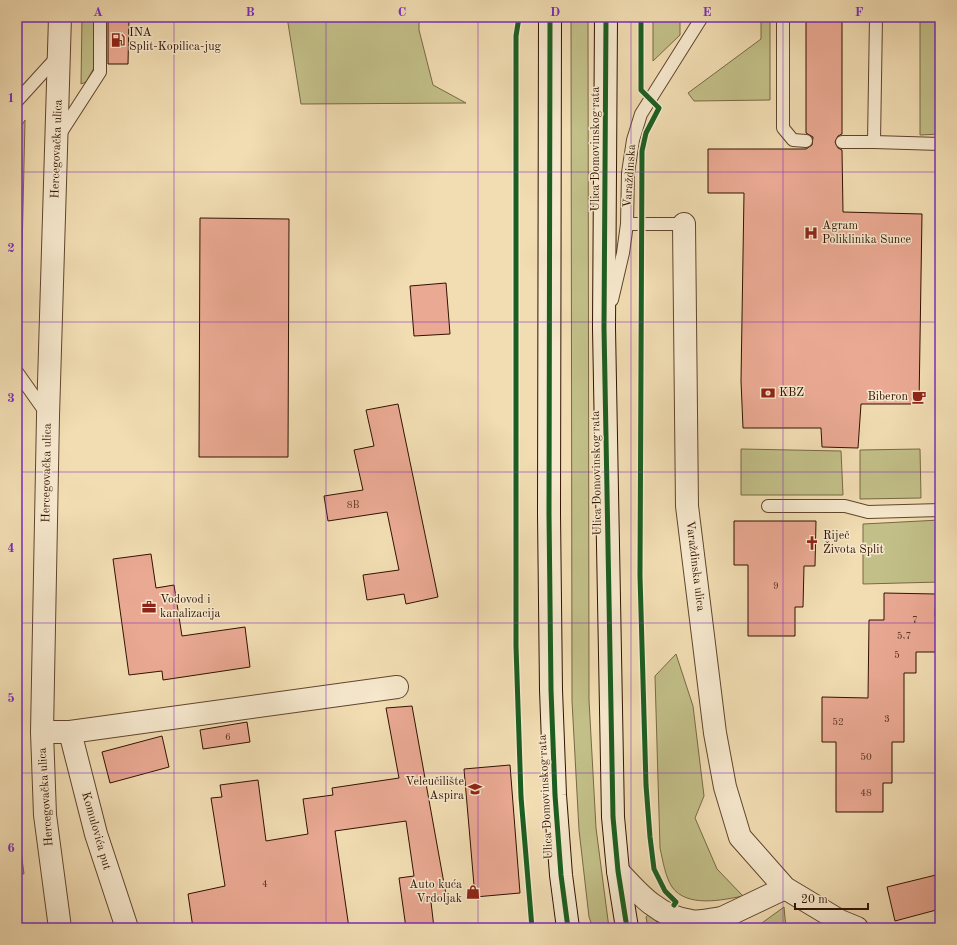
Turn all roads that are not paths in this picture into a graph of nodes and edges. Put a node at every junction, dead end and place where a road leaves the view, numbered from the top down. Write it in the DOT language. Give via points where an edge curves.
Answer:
graph roads {
  1 [pos="60,17"];
  2 [pos="100,17"];
  3 [pos="606,17"];
  4 [pos="702,17"];
  5 [pos="783,17"];
  6 [pos="876,17"];
  7 [pos="547,23"];
  8 [pos="60,54"];
  9 [pos="17,101"];
  10 [pos="57,137"];
  11 [pos="806,141"];
  12 [pos="842,142"];
  13 [pos="874,142"];
  14 [pos="940,144"];
  15 [pos="627,224"];
  16 [pos="684,224"];
  17 [pos="604,328"];
  18 [pos="17,372"];
  19 [pos="48,416"];
  20 [pos="768,506"];
  21 [pos="940,510"];
  22 [pos="397,687"];
  23 [pos="42,732"];
  24 [pos="70,732"];
  25 [pos="618,871"];
  26 [pos="785,888"];
  27 [pos="716,923"];
  28 [pos="60,928"];
  29 [pos="127,928"];
  30 [pos="568,928"];
  31 [pos="627,928"];
  32 [pos="857,928"];
  1 -- 8 [label="street, Hercegovačka ulica"];
  2 -- 10 [label="lane" via="100,72"];
  3 -- 17 [label="street, Ulica Domovinskog rata"];
  4 -- 15 [label="lane, Varaždinska" via="641,114 629,166"];
  5 -- 11 [label="lane" via="783,128 793,140"];
  6 -- 13 [label="lane"];
  7 -- 30 [label="street, Ulica Domovinskog rata" via="551,690 555,802"];
  8 -- 9 [label="lane"];
  8 -- 10 [label="street, Hercegovačka ulica"];
  10 -- 19 [label="street, Hercegovačka ulica"];
  12 -- 13 [label="lane"];
  13 -- 14 [label="lane"];
  15 -- 16 [label="lane"];
  15 -- 17 [label="lane, Varaždinska" via="623,253"];
  16 -- 26 [label="street, Varaždinska ulica" via="687,506 715,733 725,787 740,837"];
  17 -- 25 [label="street, Ulica Domovinskog rata" via="613,817"];
  18 -- 19 [label="lane"];
  19 -- 23 [label="street, Hercegovačka ulica"];
  20 -- 21 [label="lane" via="845,506 868,512"];
  22 -- 24 [label="street"];
  23 -- 24 [label="street"];
  23 -- 28 [label="street, Hercegovačka ulica" via="45,815"];
  24 -- 29 [label="street, Komulovića put" via="96,834"];
  25 -- 27 [label="street" via="646,901 669,914 691,922"];
  25 -- 31 [label="street, Ulica Domovinskog rata"];
  26 -- 27 [label="street"];
  26 -- 32 [label="street, Varaždinska ulica" via="840,921"];
}
